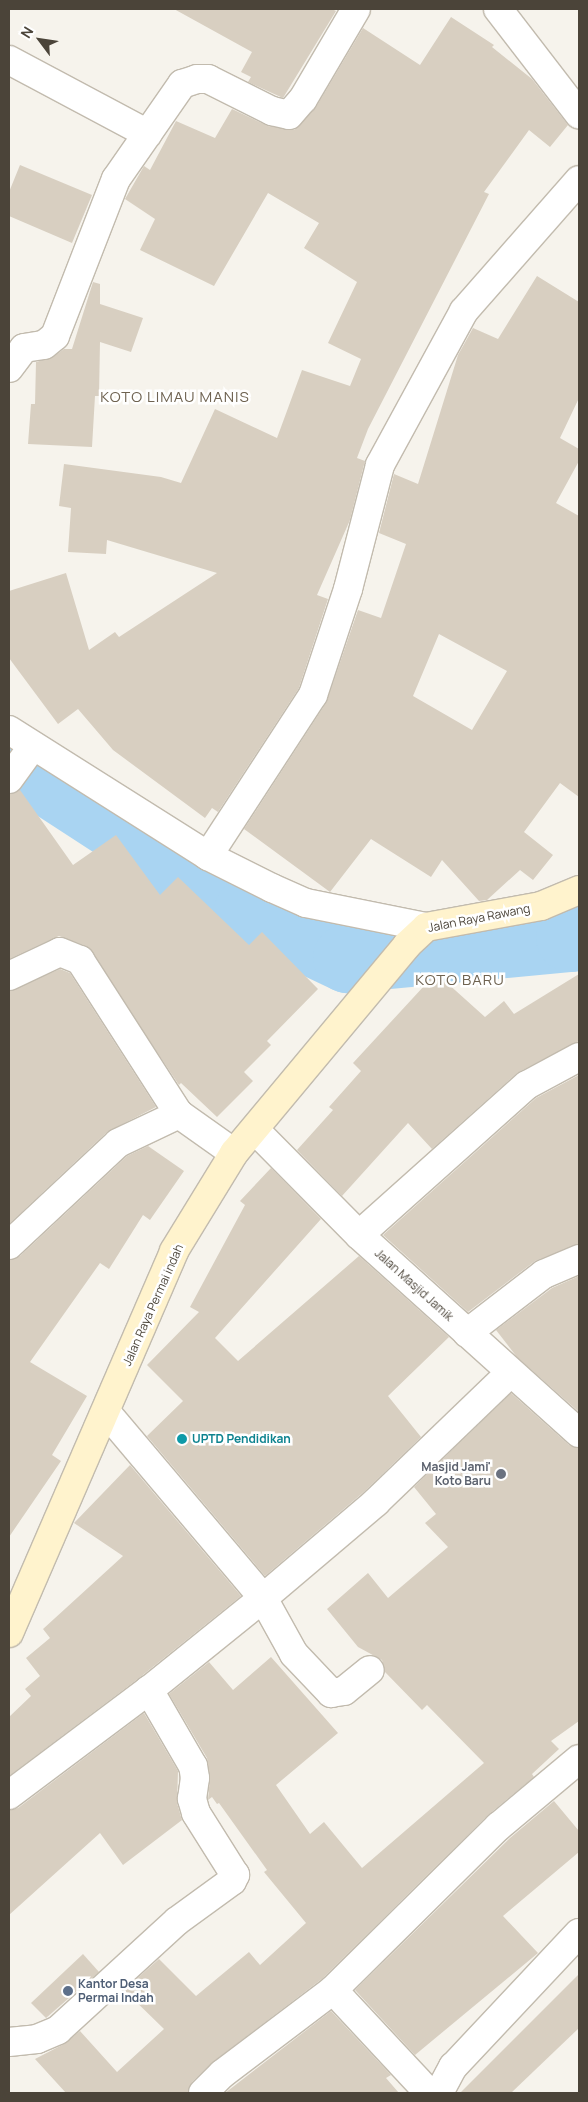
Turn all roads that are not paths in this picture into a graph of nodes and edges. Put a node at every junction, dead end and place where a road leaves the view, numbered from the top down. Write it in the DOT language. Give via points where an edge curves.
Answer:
graph roads {
  1 [pos="356,9"];
  2 [pos="498,9"];
  3 [pos="9,60"];
  4 [pos="579,114"];
  5 [pos="148,134"];
  6 [pos="579,180"];
  7 [pos="9,368"];
  8 [pos="9,730"];
  9 [pos="21,763"];
  10 [pos="208,856"];
  11 [pos="579,890"];
  12 [pos="416,936"];
  13 [pos="9,976"];
  14 [pos="579,1057"];
  15 [pos="178,1114"];
  16 [pos="255,1130"];
  17 [pos="234,1153"];
  18 [pos="359,1235"];
  19 [pos="9,1245"];
  20 [pos="579,1259"];
  21 [pos="467,1333"];
  22 [pos="511,1372"];
  23 [pos="106,1412"];
  24 [pos="579,1433"];
  25 [pos="263,1598"];
  26 [pos="9,1633"];
  27 [pos="370,1670"];
  28 [pos="149,1690"];
  29 [pos="579,1759"];
  30 [pos="9,1795"];
  31 [pos="579,1934"];
  32 [pos="332,1990"];
  33 [pos="9,2042"];
  34 [pos="203,2093"];
  35 [pos="429,2093"];
  36 [pos="435,2093"];
  1 -- 5 [label="street" via="303,99 289,115 272,111 208,79 197,79 182,84"];
  2 -- 4 [label="street"];
  3 -- 5 [label="street"];
  5 -- 7 [label="street" via="116,180 55,336 44,344 24,348"];
  6 -- 10 [label="street" via="464,311 380,465 348,589 313,695"];
  8 -- 9 [label="street"];
  9 -- 10 [label="street"];
  10 -- 12 [label="street" via="306,903"];
  11 -- 12 [label="main road, Jalan Raya Rawang" via="542,906"];
  12 -- 16 [label="main road, Jalan Raya Permai indah"];
  13 -- 15 [label="street" via="60,952 80,960"];
  14 -- 18 [label="street" via="527,1085"];
  15 -- 17 [label="street"];
  15 -- 19 [label="street" via="118,1144"];
  16 -- 17 [label="main road, Jalan Raya Permai indah"];
  16 -- 18 [label="street, Jalan Masjid Jamik"];
  17 -- 23 [label="main road, Jalan Raya Permai indah" via="174,1251"];
  18 -- 21 [label="street, Jalan Masjid Jamik"];
  20 -- 21 [label="street" via="544,1274"];
  21 -- 22 [label="street, Jalan Masjid Jamik"];
  22 -- 24 [label="street, Jalan Masjid Jamik"];
  22 -- 25 [label="street" via="376,1502"];
  23 -- 25 [label="street"];
  23 -- 26 [label="main road, Jalan Raya Permai indah"];
  25 -- 27 [label="street" via="294,1654 331,1694 344,1691"];
  25 -- 28 [label="street"];
  28 -- 30 [label="street"];
  28 -- 33 [label="street" via="193,1766 192,1799 196,1813 235,1875 232,1881 177,1921 58,2030 37,2038"];
  29 -- 32 [label="street" via="499,1826"];
  31 -- 36 [label="street" via="453,2067 439,2092"];
  32 -- 34 [label="street" via="222,2074"];
  32 -- 35 [label="street"];
}
